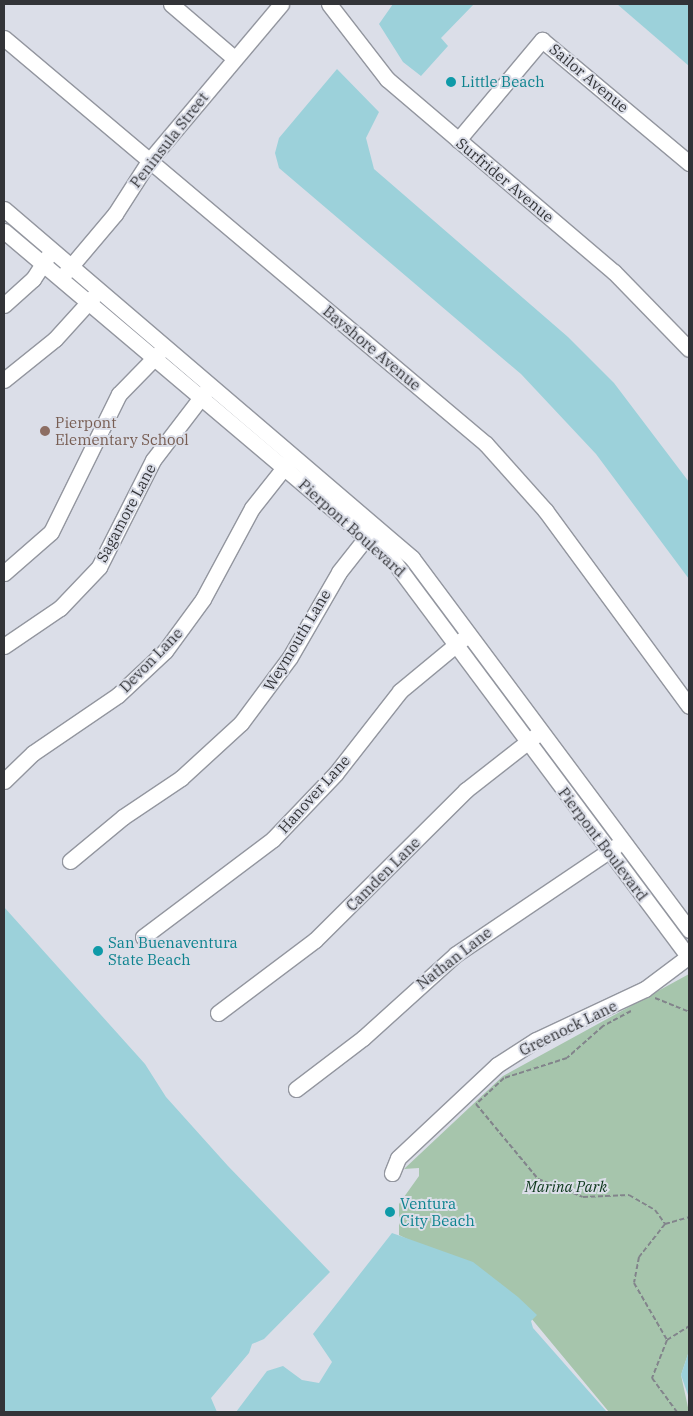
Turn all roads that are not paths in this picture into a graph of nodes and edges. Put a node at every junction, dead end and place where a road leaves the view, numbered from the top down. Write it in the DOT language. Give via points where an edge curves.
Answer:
graph roads {
  1 [pos="170,4"];
  2 [pos="281,4"];
  3 [pos="329,4"];
  4 [pos="4,38"];
  5 [pos="234,58"];
  6 [pos="458,140"];
  7 [pos="148,161"];
  8 [pos="689,163"];
  9 [pos="4,209"];
  10 [pos="4,231"];
  11 [pos="54,250"];
  12 [pos="42,263"];
  13 [pos="72,265"];
  14 [pos="60,278"];
  15 [pos="100,289"];
  16 [pos="89,303"];
  17 [pos="4,305"];
  18 [pos="165,347"];
  19 [pos="689,349"];
  20 [pos="154,359"];
  21 [pos="4,380"];
  22 [pos="210,385"];
  23 [pos="199,398"];
  24 [pos="294,455"];
  25 [pos="284,467"];
  26 [pos="376,525"];
  27 [pos="366,537"];
  28 [pos="4,574"];
  29 [pos="463,638"];
  30 [pos="4,646"];
  31 [pos="689,706"];
  32 [pos="542,730"];
  33 [pos="527,742"];
  34 [pos="4,781"];
  35 [pos="623,841"];
  36 [pos="609,851"];
  37 [pos="70,861"];
  38 [pos="689,930"];
  39 [pos="143,937"];
  40 [pos="689,957"];
  41 [pos="218,1013"];
  42 [pos="296,1089"];
  43 [pos="392,1173"];
  1 -- 5 [label="street"];
  2 -- 5 [label="street, Peninsula Street"];
  3 -- 6 [label="street, Surfrider Avenue" via="355,32 378,70"];
  4 -- 7 [label="street, Bayshore Avenue"];
  5 -- 7 [label="street, Peninsula Street"];
  6 -- 8 [label="street, Sailor Avenue" via="542,40"];
  6 -- 19 [label="street, Surfrider Avenue" via="614,272"];
  7 -- 13 [label="street, Peninsula Street" via="115,214"];
  7 -- 31 [label="street, Bayshore Avenue" via="505,463"];
  9 -- 11 [label="street, Pierpont Boulevard"];
  10 -- 12 [label="street, Pierpont Boulevard"];
  11 -- 12 [label="street"];
  11 -- 13 [label="street, Pierpont Boulevard"];
  12 -- 14 [label="street, Pierpont Boulevard"];
  12 -- 17 [label="street" via="33,279"];
  13 -- 14 [label="street, Peninsula Street"];
  13 -- 15 [label="street, Pierpont Boulevard"];
  14 -- 16 [label="street, Pierpont Boulevard"];
  15 -- 16 [label="street"];
  15 -- 18 [label="street, Pierpont Boulevard"];
  16 -- 20 [label="street, Pierpont Boulevard"];
  16 -- 21 [label="street" via="55,339"];
  18 -- 20 [label="street"];
  18 -- 22 [label="street, Pierpont Boulevard"];
  20 -- 23 [label="street, Pierpont Boulevard"];
  20 -- 28 [label="street" via="119,394 51,532"];
  22 -- 23 [label="street, Sagamore Lane"];
  22 -- 24 [label="street, Pierpont Boulevard"];
  23 -- 25 [label="street, Pierpont Boulevard"];
  23 -- 30 [label="street, Sagamore Lane" via="154,460 99,567 60,608"];
  24 -- 25 [label="street, Devon Lane"];
  24 -- 26 [label="street, Pierpont Boulevard"];
  25 -- 27 [label="street, Pierpont Boulevard"];
  25 -- 34 [label="street, Devon Lane" via="252,508 203,598 165,651 118,695 34,753"];
  26 -- 27 [label="street, Weymouth Lane"];
  26 -- 29 [label="street, Pierpont Boulevard" via="412,558"];
  27 -- 29 [label="street, Pierpont Boulevard" via="407,576"];
  27 -- 37 [label="street, Weymouth Lane" via="323,596 267,691 241,723 180,778 123,817"];
  29 -- 32 [label="street, Pierpont Boulevard"];
  29 -- 33 [label="street, Pierpont Boulevard"];
  29 -- 39 [label="street, Hanover Lane" via="400,691 336,774 273,839"];
  32 -- 33 [label="street, Camden Lane"];
  32 -- 35 [label="street, Pierpont Boulevard"];
  33 -- 36 [label="street, Pierpont Boulevard"];
  33 -- 41 [label="street, Camden Lane" via="466,790 315,940"];
  35 -- 36 [label="street, Nathan Lane"];
  35 -- 38 [label="street, Pierpont Boulevard"];
  36 -- 40 [label="street, Pierpont Boulevard"];
  36 -- 42 [label="street, Nathan Lane" via="456,954 355,1044"];
  40 -- 43 [label="street, Greenock Lane" via="645,990 536,1040 497,1065 398,1158"];
}
